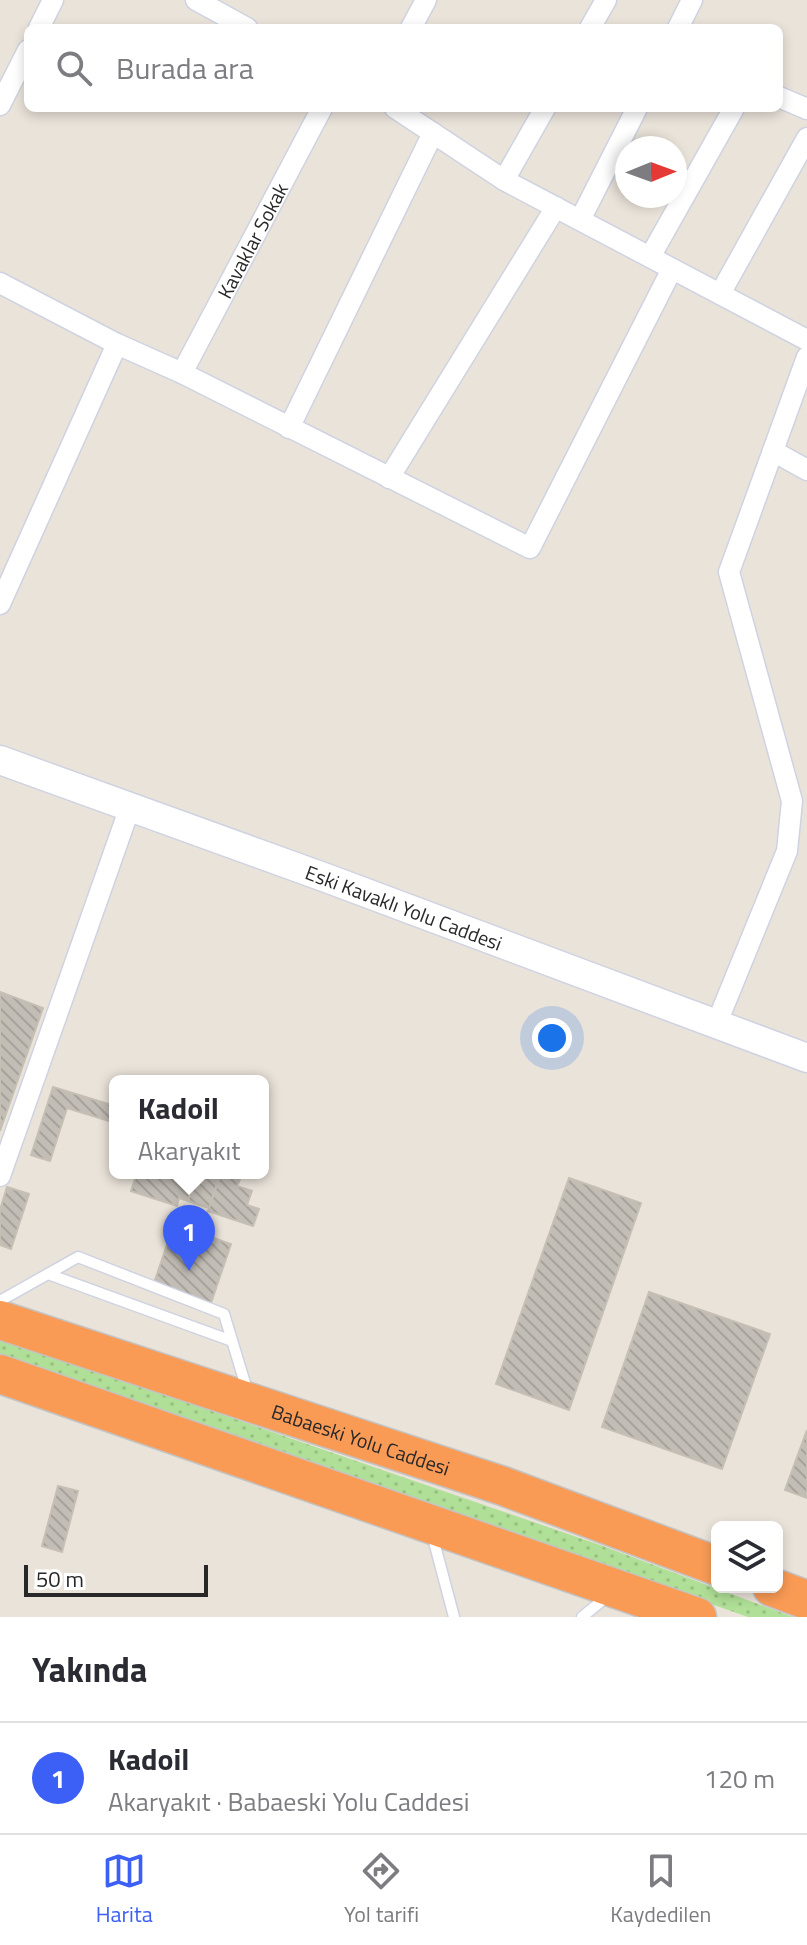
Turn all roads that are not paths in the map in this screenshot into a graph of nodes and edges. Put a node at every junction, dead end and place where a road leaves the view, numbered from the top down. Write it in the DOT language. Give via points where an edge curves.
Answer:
graph roads {
  1 [pos="53,0"];
  2 [pos="196,0"];
  3 [pos="426,0"];
  4 [pos="606,0"];
  5 [pos="692,0"];
  6 [pos="41,24"];
  7 [pos="240,24"];
  8 [pos="413,24"];
  9 [pos="592,24"];
  10 [pos="680,24"];
  11 [pos="24,58"];
  12 [pos="783,99"];
  13 [pos="0,105"];
  14 [pos="807,109"];
  15 [pos="320,112"];
  16 [pos="401,112"];
  17 [pos="543,112"];
  18 [pos="635,112"];
  19 [pos="732,112"];
  20 [pos="433,133"];
  21 [pos="807,138"];
  22 [pos="504,180"];
  23 [pos="556,207"];
  24 [pos="580,220"];
  25 [pos="650,257"];
  26 [pos="672,269"];
  27 [pos="0,283"];
  28 [pos="720,294"];
  29 [pos="807,340"];
  30 [pos="117,344"];
  31 [pos="807,357"];
  32 [pos="182,373"];
  33 [pos="289,428"];
  34 [pos="773,451"];
  35 [pos="807,470"];
  36 [pos="389,478"];
  37 [pos="0,604"];
  38 [pos="0,760"];
  39 [pos="130,807"];
  40 [pos="716,1025"];
  41 [pos="807,1058"];
  42 [pos="0,1176"];
  43 [pos="48,1274"];
  44 [pos="0,1301"];
  45 [pos="0,1320"];
  46 [pos="232,1341"];
  47 [pos="0,1374"];
  48 [pos="251,1402"];
  49 [pos="429,1522"];
  50 [pos="711,1564"];
  51 [pos="617,1589"];
  52 [pos="783,1591"];
  53 [pos="807,1600"];
  54 [pos="454,1617"];
  55 [pos="582,1617"];
  56 [pos="697,1617"];
  1 -- 6 [label="street"];
  2 -- 7 [label="street"];
  3 -- 8 [label="street"];
  4 -- 9 [label="street"];
  5 -- 10 [label="street"];
  11 -- 13 [label="street"];
  12 -- 14 [label="street"];
  15 -- 32 [label="street, Kavaklar Sokak"];
  16 -- 20 [label="street"];
  17 -- 22 [label="street"];
  18 -- 24 [label="street"];
  19 -- 25 [label="street"];
  20 -- 22 [label="street"];
  20 -- 33 [label="street"];
  21 -- 28 [label="street"];
  22 -- 23 [label="street"];
  23 -- 24 [label="street"];
  23 -- 36 [label="street"];
  24 -- 25 [label="street"];
  25 -- 26 [label="street"];
  26 -- 28 [label="street"];
  26 -- 36 [label="street" via="530,548"];
  27 -- 30 [label="street"];
  28 -- 29 [label="street"];
  30 -- 32 [label="street"];
  30 -- 37 [label="street"];
  31 -- 34 [label="street"];
  32 -- 33 [label="street"];
  33 -- 36 [label="street"];
  34 -- 35 [label="street"];
  34 -- 40 [label="street" via="729,572 792,801 787,851"];
  38 -- 39 [label="street, Eski Kavaklı Yolu Caddesi"];
  39 -- 40 [label="street, Eski Kavaklı Yolu Caddesi"];
  39 -- 42 [label="street"];
  40 -- 41 [label="street, Eski Kavaklı Yolu Caddesi"];
  43 -- 44 [label="lane"];
  43 -- 46 [label="lane"];
  43 -- 46 [label="lane" via="78,1257 224,1314"];
  45 -- 48 [label="highway, Babaeski Yolu Caddesi"];
  46 -- 48 [label="lane"];
  47 -- 49 [label="highway"];
  48 -- 50 [label="highway, Babaeski Yolu Caddesi" via="503,1486"];
  49 -- 51 [label="highway"];
  49 -- 54 [label="lane"];
  51 -- 55 [label="lane"];
  51 -- 56 [label="highway"];
  52 -- 53 [label="highway"];
}
